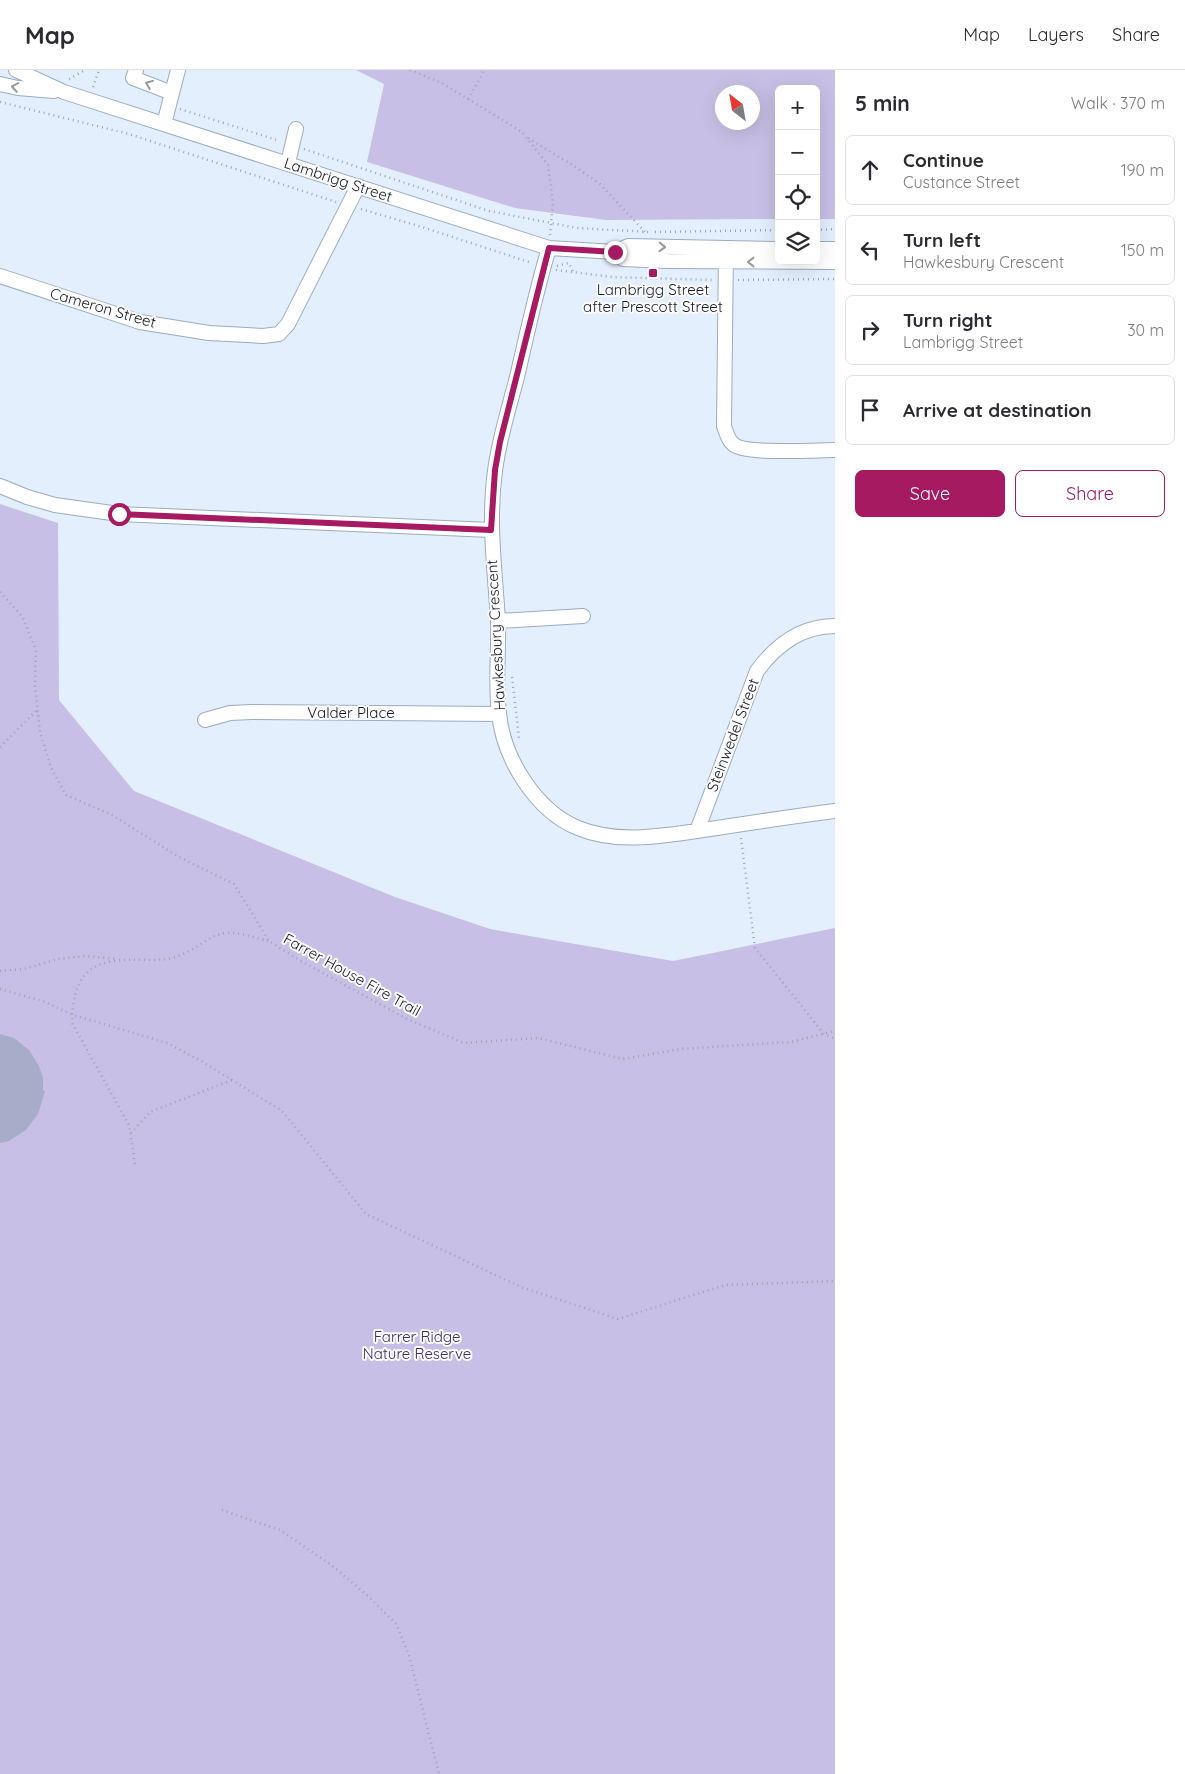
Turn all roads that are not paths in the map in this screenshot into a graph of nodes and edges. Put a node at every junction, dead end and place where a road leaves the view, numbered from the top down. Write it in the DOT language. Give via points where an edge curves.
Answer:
graph roads {
  1 [pos="16,70"];
  2 [pos="136,70"];
  3 [pos="178,70"];
  4 [pos="0,84"];
  5 [pos="67,86"];
  6 [pos="172,93"];
  7 [pos="164,124"];
  8 [pos="296,129"];
  9 [pos="288,164"];
  10 [pos="358,186"];
  11 [pos="549,248"];
  12 [pos="820,249"];
  13 [pos="835,249"];
  14 [pos="775,250"];
  15 [pos="726,256"];
  16 [pos="835,262"];
  17 [pos="0,276"];
  18 [pos="835,450"];
  19 [pos="0,486"];
  20 [pos="491,530"];
  21 [pos="583,616"];
  22 [pos="498,621"];
  23 [pos="835,626"];
  24 [pos="499,714"];
  25 [pos="205,720"];
  26 [pos="835,811"];
  27 [pos="697,831"];
  1 -- 5 [label="street, Lambrigg Street"];
  6 -- 2 [label="street, one-way" via="133,78"];
  3 -- 6 [label="street"];
  5 -- 4 [label="street, Lambrigg Street, one-way" via="18,88"];
  5 -- 7 [label="street, Lambrigg Street"];
  6 -- 7 [label="street"];
  7 -- 9 [label="street, Lambrigg Street"];
  8 -- 9 [label="street"];
  9 -- 10 [label="street, Lambrigg Street"];
  10 -- 11 [label="street, Lambrigg Street"];
  10 -- 17 [label="street, Cameron Street" via="288,324 279,334 209,332 140,322"];
  11 -- 15 [label="street, Lambrigg Street" via="615,252 623,259"];
  11 -- 20 [label="street, Hawkesbury Crescent" via="500,442"];
  12 -- 13 [label="street"];
  14 -- 15 [label="street, Lambrigg Street"];
  16 -- 15 [label="street, Lambrigg Street, one-way"];
  15 -- 18 [label="street" via="724,426 728,436 739,448 753,450"];
  19 -- 20 [label="street" via="55,505 119,514"];
  20 -- 22 [label="street, Hawkesbury Crescent"];
  21 -- 22 [label="street"];
  22 -- 24 [label="street, Hawkesbury Crescent"];
  23 -- 27 [label="street, Steinwedel Street" via="814,627 799,634 770,654 757,671"];
  24 -- 25 [label="street, Valder Place" via="251,712 230,713"];
  24 -- 27 [label="street, Hawkesbury Crescent" via="513,763 528,787 560,820 580,829 620,838"];
  26 -- 27 [label="street, Hawkesbury Crescent"];
}
